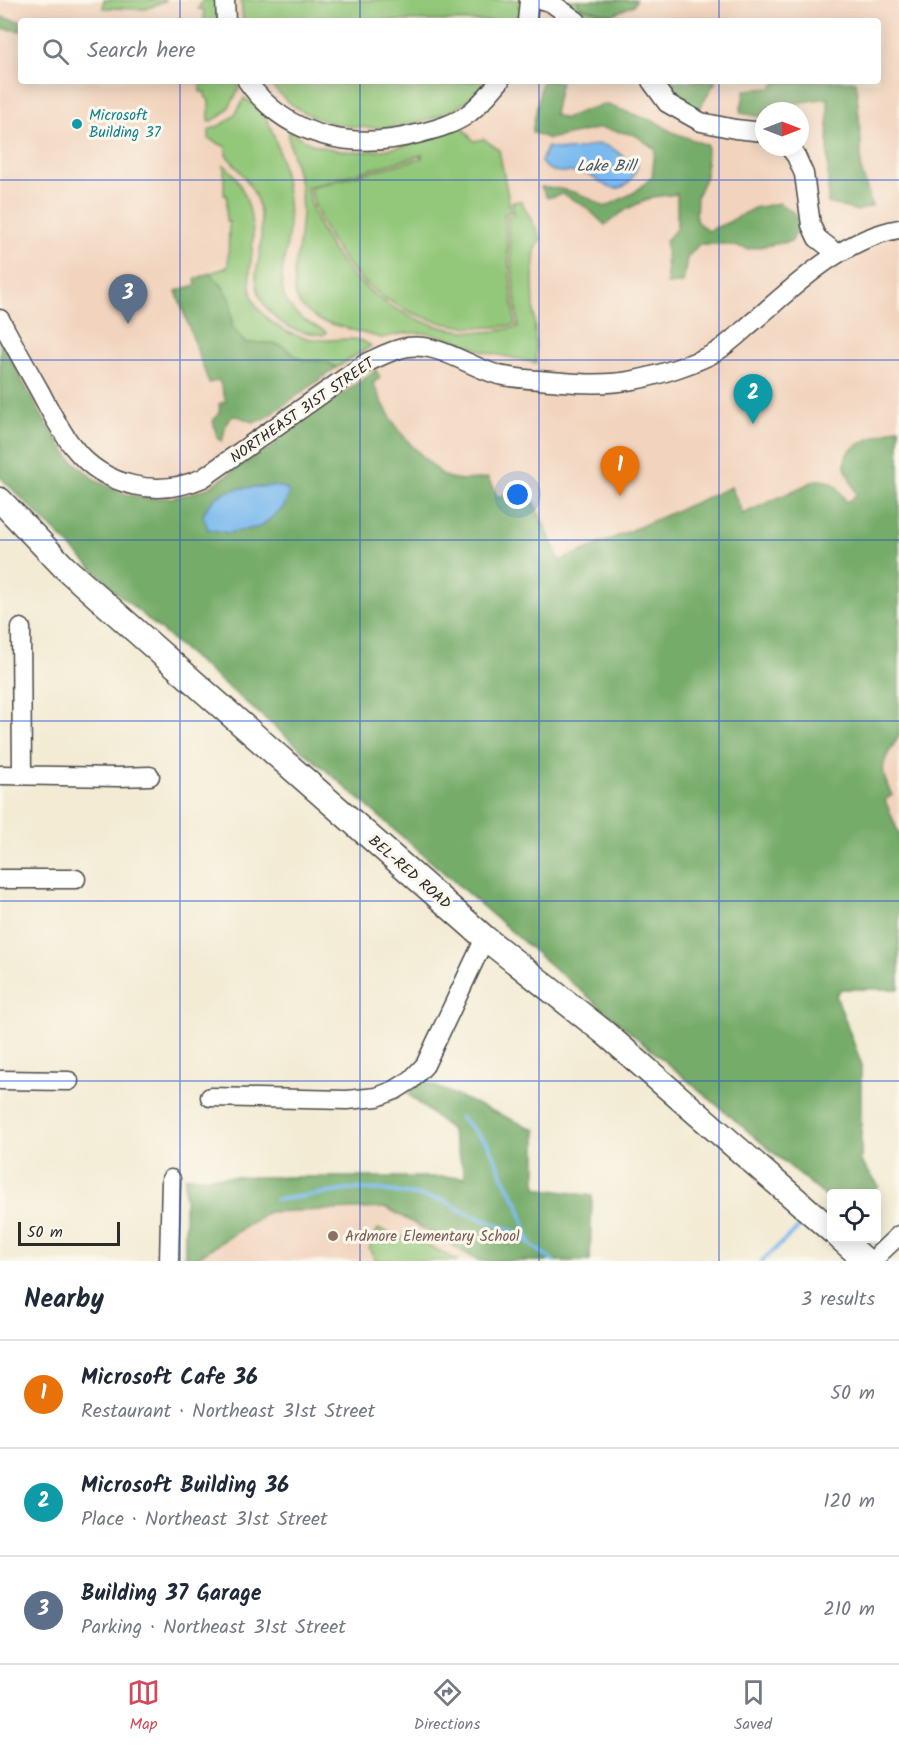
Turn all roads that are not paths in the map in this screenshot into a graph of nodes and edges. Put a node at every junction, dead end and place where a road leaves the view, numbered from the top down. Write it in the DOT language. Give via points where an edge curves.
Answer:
graph roads {
  1 [pos="225,0"];
  2 [pos="529,0"];
  3 [pos="542,0"];
  4 [pos="226,18"];
  5 [pos="527,18"];
  6 [pos="573,18"];
  7 [pos="249,84"];
  8 [pos="497,84"];
  9 [pos="653,84"];
  10 [pos="755,131"];
  11 [pos="796,156"];
  12 [pos="898,229"];
  13 [pos="830,248"];
  14 [pos="0,319"];
  15 [pos="0,500"];
  16 [pos="21,628"];
  17 [pos="0,775"];
  18 [pos="22,775"];
  19 [pos="150,776"];
  20 [pos="0,879"];
  21 [pos="76,879"];
  22 [pos="485,938"];
  23 [pos="0,1080"];
  24 [pos="69,1081"];
  25 [pos="210,1097"];
  26 [pos="171,1179"];
  27 [pos="827,1228"];
  28 [pos="899,1235"];
  29 [pos="845,1243"];
  30 [pos="169,1261"];
  31 [pos="866,1261"];
  32 [pos="874,1261"];
  1 -- 4 [label="street"];
  2 -- 5 [label="street"];
  3 -- 6 [label="street"];
  7 -- 8 [label="street" via="270,108 295,125 320,135 370,141 410,136 461,118"];
  9 -- 10 [label="street" via="667,103 701,122"];
  11 -- 13 [label="street" via="804,174 811,225"];
  12 -- 14 [label="street, NORTHEAST 31ST STREET" via="838,254 716,351 683,366 634,380 586,384 506,376 436,350 407,347 366,363 203,478 157,489 119,481 88,463 73,447"];
  15 -- 22 [label="main road, BEL-RED ROAD" via="64,567"];
  16 -- 18 [label="street"];
  17 -- 18 [label="street"];
  18 -- 19 [label="street"];
  20 -- 21 [label="street"];
  22 -- 25 [label="street" via="425,1065 394,1090 347,1100"];
  22 -- 27 [label="main road, BEL-RED ROAD" via="604,1033"];
  23 -- 24 [label="street"];
  26 -- 30 [label="street"];
  28 -- 32 [label="street"];
  29 -- 31 [label="main road"];
}
